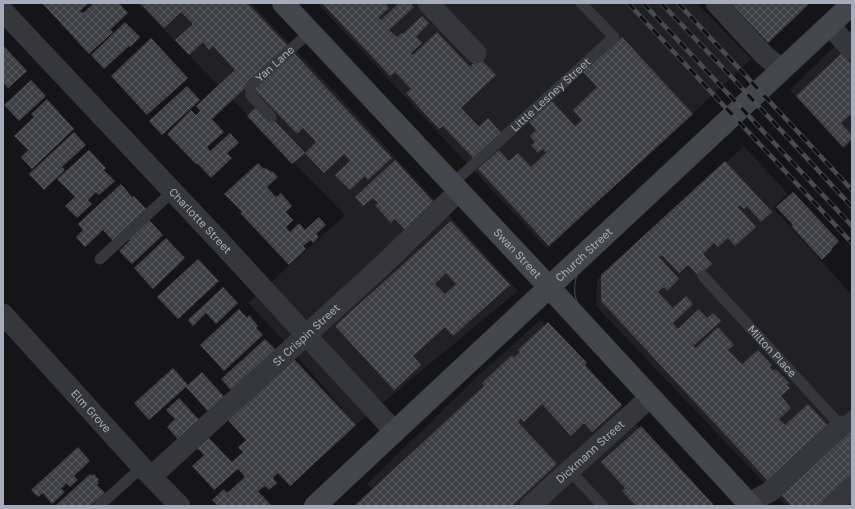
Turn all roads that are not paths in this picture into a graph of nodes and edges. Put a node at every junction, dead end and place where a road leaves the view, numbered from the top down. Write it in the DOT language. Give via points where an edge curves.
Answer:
graph roads {
  1 [pos="283,3"];
  2 [pos="428,3"];
  3 [pos="581,3"];
  4 [pos="716,3"];
  5 [pos="852,4"];
  6 [pos="3,11"];
  7 [pos="829,25"];
  8 [pos="310,32"];
  9 [pos="852,50"];
  10 [pos="476,53"];
  11 [pos="777,75"];
  12 [pos="271,117"];
  13 [pos="455,188"];
  14 [pos="173,191"];
  15 [pos="100,259"];
  16 [pos="703,276"];
  17 [pos="549,287"];
  18 [pos="3,314"];
  19 [pos="306,334"];
  20 [pos="650,397"];
  21 [pos="847,421"];
  22 [pos="395,432"];
  23 [pos="147,471"];
  24 [pos="570,471"];
  25 [pos="852,487"];
  26 [pos="536,504"];
  27 [pos="99,506"];
  28 [pos="180,506"];
  29 [pos="315,506"];
  30 [pos="603,506"];
  31 [pos="750,506"];
  32 [pos="832,506"];
  1 -- 8 [label="main road, Swan Street"];
  2 -- 10 [label="street"];
  3 -- 13 [label="lane, Little Lesney Street" via="614,37"];
  4 -- 11 [label="street" via="763,54"];
  5 -- 7 [label="main road, Church Street"];
  6 -- 14 [label="street, Charlotte Street"];
  7 -- 9 [label="street"];
  7 -- 11 [label="main road, Church Street"];
  8 -- 12 [label="lane, Yan Lane" via="250,86 251,95"];
  8 -- 13 [label="main road, Swan Street"];
  11 -- 17 [label="main road, Church Street"];
  13 -- 17 [label="main road, Swan Street"];
  13 -- 19 [label="street, St Crispin Street" via="387,261"];
  14 -- 15 [label="lane"];
  14 -- 19 [label="street, Charlotte Street"];
  16 -- 21 [label="lane, Milton Place"];
  17 -- 20 [label="main road, Swan Street"];
  17 -- 22 [label="main road, Church Street"];
  18 -- 23 [label="street, Elm Grove"];
  19 -- 22 [label="street, Charlotte Street"];
  19 -- 23 [label="street, St Crispin Street" via="293,348"];
  20 -- 24 [label="street, Dickmann Street"];
  20 -- 31 [label="main road, Swan Street"];
  21 -- 31 [label="street" via="772,491 753,501"];
  22 -- 29 [label="main road, Church Street"];
  23 -- 27 [label="lane"];
  23 -- 28 [label="street, Elm Grove"];
  24 -- 26 [label="street, Dickmann Street"];
  24 -- 30 [label="lane"];
  25 -- 32 [label="street"];
}
